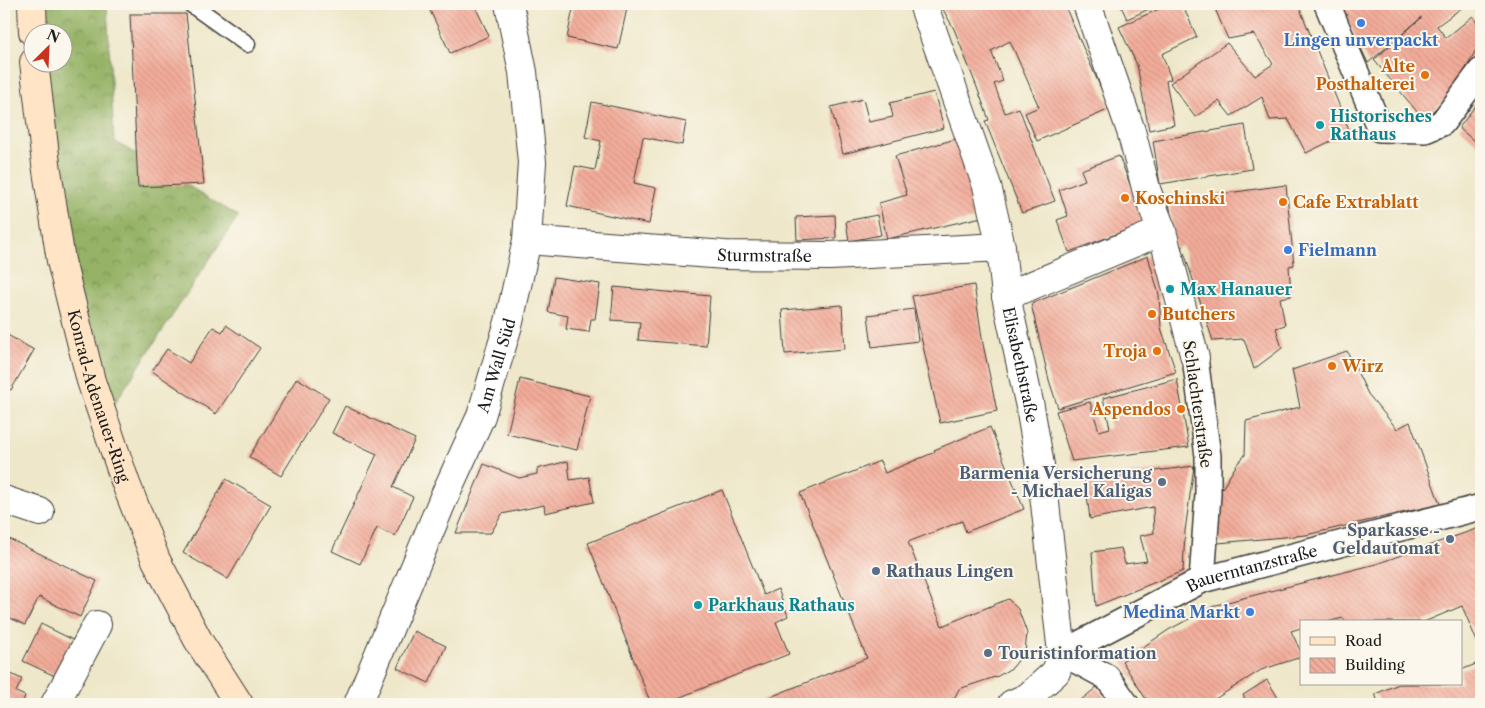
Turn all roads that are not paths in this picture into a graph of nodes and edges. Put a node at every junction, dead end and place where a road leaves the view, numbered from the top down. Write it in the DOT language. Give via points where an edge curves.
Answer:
graph roads {
  1 [pos="32,4"];
  2 [pos="191,4"];
  3 [pos="509,4"];
  4 [pos="923,4"];
  5 [pos="1087,4"];
  6 [pos="1327,4"];
  7 [pos="33,22"];
  8 [pos="247,44"];
  9 [pos="1481,71"];
  10 [pos="35,72"];
  11 [pos="1162,231"];
  12 [pos="527,240"];
  13 [pos="1000,247"];
  14 [pos="1006,296"];
  15 [pos="1195,358"];
  16 [pos="4,500"];
  17 [pos="1481,507"];
  18 [pos="40,512"];
  19 [pos="1202,580"];
  20 [pos="97,625"];
  21 [pos="1062,653"];
  22 [pos="1024,702"];
  23 [pos="55,704"];
  24 [pos="239,704"];
  25 [pos="358,704"];
  26 [pos="1126,704"];
  1 -- 7 [label="main road"];
  2 -- 8 [label="lane"];
  3 -- 12 [label="street, Am Wall Süd" via="523,72 532,162"];
  4 -- 13 [label="street, Elisabethstraße" via="986,186"];
  5 -- 11 [label="street, Schlachterstraße"];
  6 -- 9 [label="street" via="1380,129 1425,130 1442,122"];
  10 -- 24 [label="main road, Konrad-Adenauer-Ring" via="61,261 91,381 156,560 198,640"];
  11 -- 14 [label="street"];
  11 -- 15 [label="street, Schlachterstraße"];
  12 -- 13 [label="street, Sturmstraße" via="725,255 830,256"];
  12 -- 25 [label="street, Am Wall Süd" via="509,322 481,416"];
  13 -- 14 [label="street, Elisabethstraße"];
  14 -- 21 [label="street, Elisabethstraße" via="1042,477"];
  15 -- 19 [label="street, Schlachterstraße" via="1208,456"];
  16 -- 18 [label="street"];
  17 -- 19 [label="street, Bauerntanzstraße"];
  19 -- 21 [label="street, Bauerntanzstraße"];
  20 -- 23 [label="street"];
  21 -- 22 [label="street" via="1056,672"];
  21 -- 26 [label="street" via="1107,677"];
}
